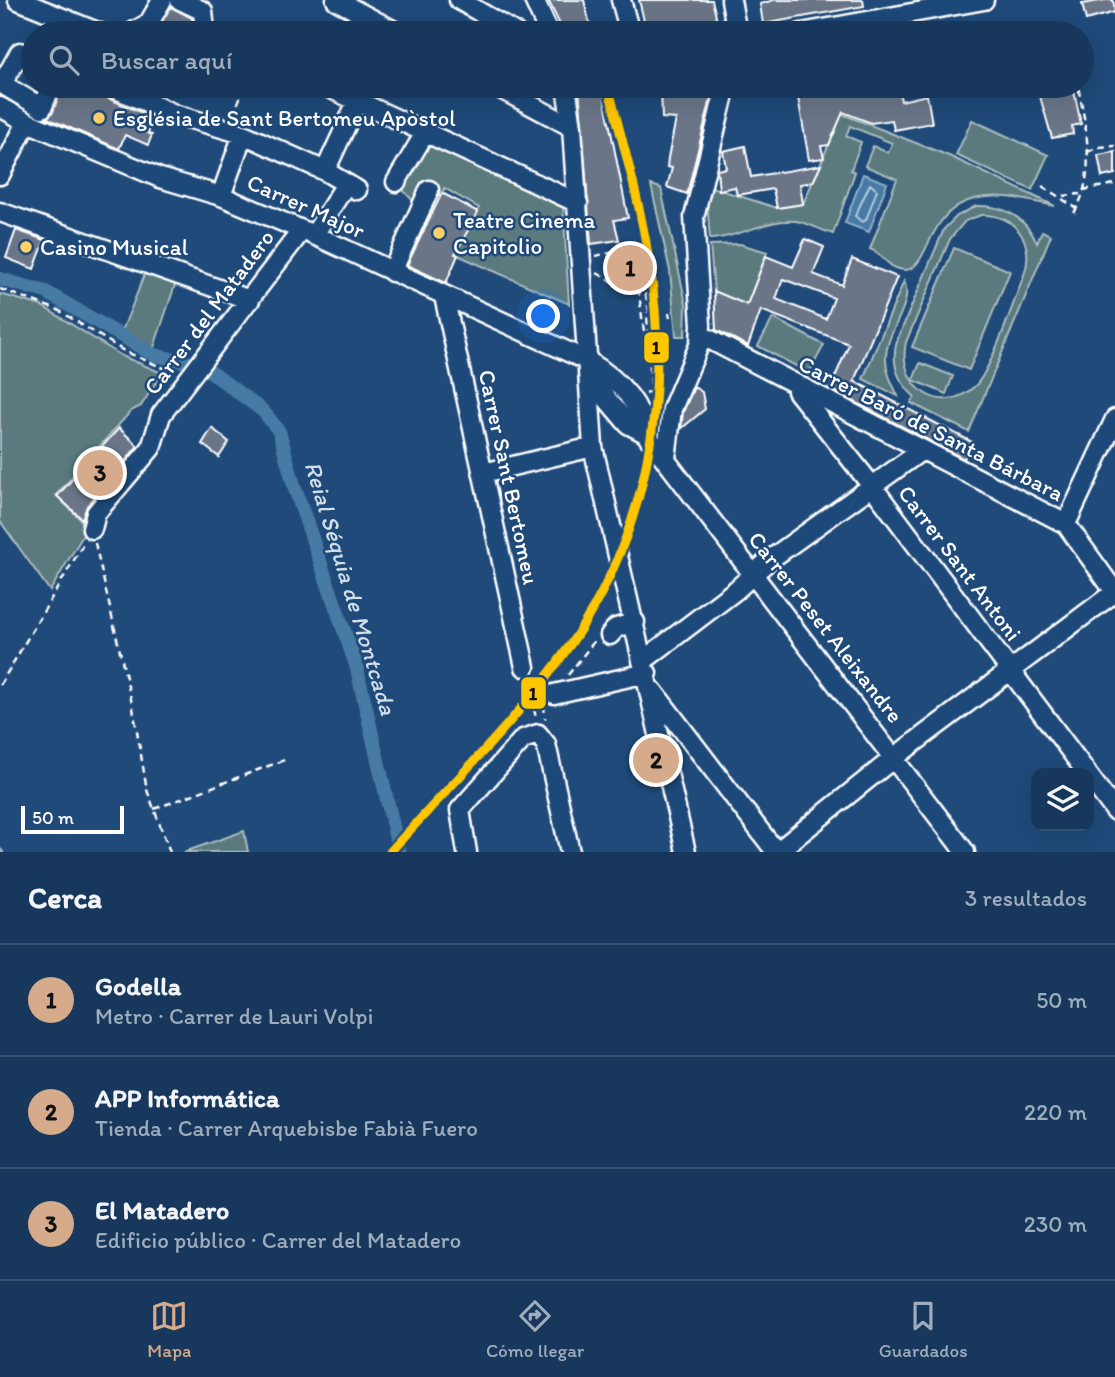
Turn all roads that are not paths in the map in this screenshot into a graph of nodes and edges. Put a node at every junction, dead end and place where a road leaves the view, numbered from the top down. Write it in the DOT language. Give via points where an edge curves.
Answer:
graph roads {
  1 [pos="18,0"];
  2 [pos="162,0"];
  3 [pos="180,0"];
  4 [pos="336,0"];
  5 [pos="459,0"];
  6 [pos="534,0"];
  7 [pos="621,0"];
  8 [pos="731,0"];
  9 [pos="984,0"];
  10 [pos="206,6"];
  11 [pos="70,21"];
  12 [pos="150,21"];
  13 [pos="375,21"];
  14 [pos="495,21"];
  15 [pos="544,21"];
  16 [pos="627,21"];
  17 [pos="735,21"];
  18 [pos="868,21"];
  19 [pos="21,60"];
  20 [pos="1,83"];
  21 [pos="21,95"];
  22 [pos="26,98"];
  23 [pos="46,98"];
  24 [pos="137,98"];
  25 [pos="353,98"];
  26 [pos="518,98"];
  27 [pos="568,98"];
  28 [pos="723,98"];
  29 [pos="358,100"];
  30 [pos="0,107"];
  31 [pos="27,122"];
  32 [pos="572,127"];
  33 [pos="235,131"];
  34 [pos="425,133"];
  35 [pos="325,171"];
  36 [pos="0,175"];
  37 [pos="396,182"];
  38 [pos="429,190"];
  39 [pos="221,196"];
  40 [pos="578,203"];
  41 [pos="0,212"];
  42 [pos="308,232"];
  43 [pos="392,272"];
  44 [pos="444,296"];
  45 [pos="250,300"];
  46 [pos="701,335"];
  47 [pos="588,369"];
  48 [pos="792,385"];
  49 [pos="1115,419"];
  50 [pos="593,447"];
  51 [pos="921,451"];
  52 [pos="666,459"];
  53 [pos="483,473"];
  54 [pos="872,486"];
  55 [pos="1066,524"];
  56 [pos="92,529"];
  57 [pos="754,575"];
  58 [pos="1115,592"];
  59 [pos="635,622"];
  60 [pos="603,637"];
  61 [pos="525,667"];
  62 [pos="1010,671"];
  63 [pos="647,673"];
  64 [pos="554,694"];
  65 [pos="895,757"];
  66 [pos="1083,768"];
  67 [pos="1094,783"];
  68 [pos="1115,811"];
  69 [pos="467,852"];
  70 [pos="569,852"];
  71 [pos="686,852"];
  72 [pos="777,852"];
  73 [pos="965,852"];
  1 -- 11 [label="street"];
  2 -- 12 [label="street"];
  3 -- 10 [label="street"];
  4 -- 13 [label="street"];
  5 -- 14 [label="street"];
  6 -- 15 [label="street"];
  7 -- 16 [label="street"];
  8 -- 17 [label="street"];
  9 -- 18 [label="street"];
  19 -- 20 [label="street"];
  20 -- 21 [label="street"];
  22 -- 23 [label="street" via="42,108"];
  24 -- 33 [label="street"];
  25 -- 29 [label="street"];
  26 -- 32 [label="street"];
  27 -- 32 [label="street"];
  28 -- 46 [label="street" via="694,217"];
  29 -- 34 [label="street"];
  29 -- 35 [label="street"];
  30 -- 31 [label="street, Carrer Major"];
  31 -- 36 [label="street"];
  31 -- 39 [label="street, Carrer Major" via="160,178"];
  32 -- 40 [label="street"];
  33 -- 35 [label="street"];
  33 -- 39 [label="street"];
  34 -- 37 [label="street"];
  34 -- 40 [label="street"];
  35 -- 42 [label="street, Carrer del Matadero" via="352,187"];
  38 -- 43 [label="street"];
  39 -- 42 [label="street, Carrer Major"];
  40 -- 47 [label="street" via="588,266"];
  41 -- 45 [label="street"];
  42 -- 43 [label="street, Carrer Major"];
  42 -- 45 [label="street, Carrer del Matadero"];
  43 -- 44 [label="street, Carrer Major"];
  44 -- 47 [label="street, Carrer Major"];
  44 -- 53 [label="street, Carrer Sant Bertomeu"];
  45 -- 56 [label="street, Carrer del Matadero" via="160,415 151,448 96,513"];
  46 -- 48 [label="street, Carrer Baró de Santa Bárbara"];
  46 -- 52 [label="street" via="672,410"];
  47 -- 50 [label="street"];
  47 -- 52 [label="street, Carrer Peset Aleixandre" via="628,424 645,433"];
  48 -- 51 [label="street, Carrer Baró de Santa Bárbara"];
  48 -- 54 [label="street, Carrer Sant Antoni"];
  49 -- 55 [label="street"];
  50 -- 53 [label="street"];
  50 -- 59 [label="street"];
  51 -- 54 [label="street"];
  51 -- 55 [label="street, Carrer Baró de Santa Bárbara"];
  52 -- 57 [label="street, Carrer Peset Aleixandre"];
  53 -- 61 [label="street, Carrer Sant Bertomeu"];
  54 -- 57 [label="street"];
  54 -- 62 [label="street, Carrer Sant Antoni"];
  55 -- 58 [label="street, Carrer Baró de Santa Bárbara"];
  57 -- 63 [label="street"];
  57 -- 65 [label="street, Carrer Peset Aleixandre"];
  58 -- 62 [label="street"];
  59 -- 60 [label="street"];
  59 -- 63 [label="street"];
  62 -- 65 [label="street"];
  62 -- 66 [label="street, Carrer Sant Antoni"];
  63 -- 64 [label="street"];
  63 -- 71 [label="street"];
  63 -- 72 [label="street"];
  65 -- 72 [label="street"];
  65 -- 73 [label="street, Carrer Peset Aleixandre"];
  67 -- 68 [label="street, Carrer Sant Antoni"];
  69 -- 70 [label="street" via="460,810 523,739 538,734 546,744"];
}
